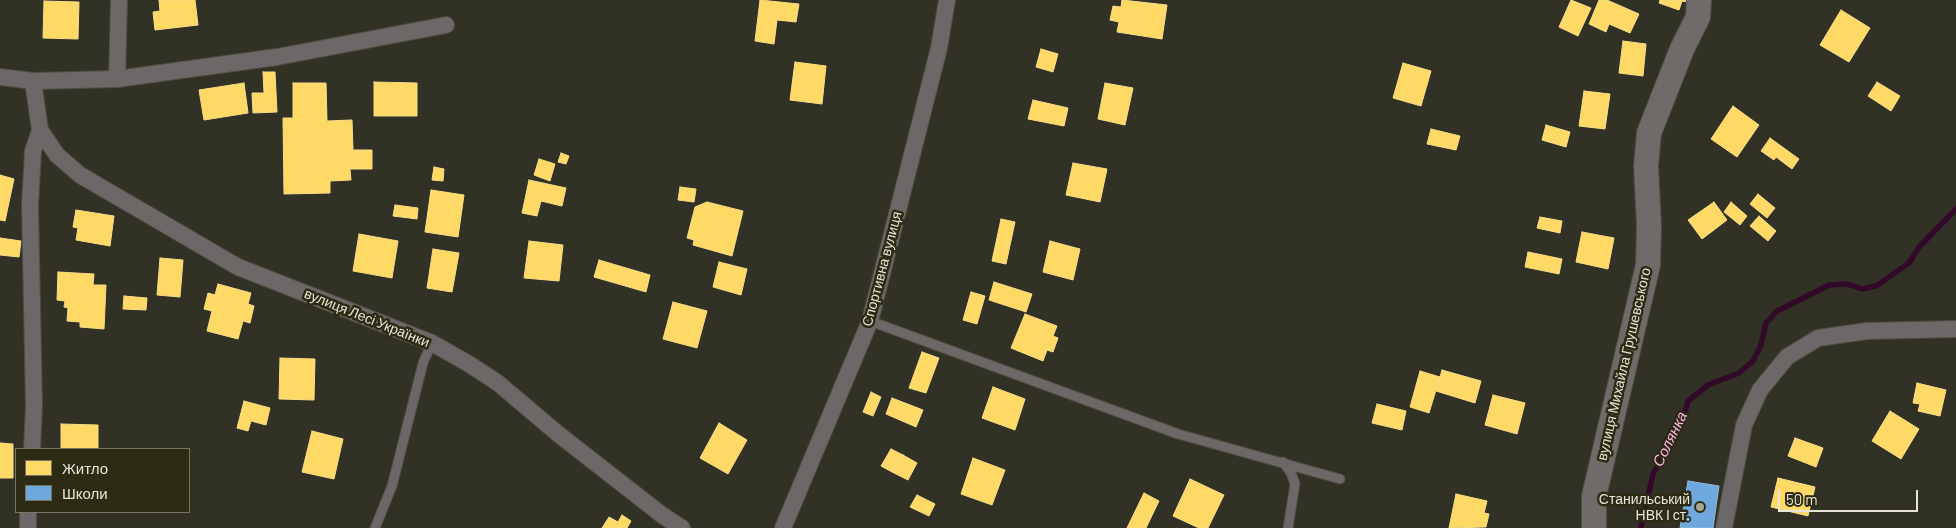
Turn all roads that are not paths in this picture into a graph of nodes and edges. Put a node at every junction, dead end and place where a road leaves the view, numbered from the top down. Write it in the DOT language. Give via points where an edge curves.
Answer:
graph roads {
  1 [pos="118,0"];
  2 [pos="947,0"];
  3 [pos="1699,0"];
  4 [pos="446,25"];
  5 [pos="0,77"];
  6 [pos="117,79"];
  7 [pos="33,81"];
  8 [pos="40,130"];
  9 [pos="870,321"];
  10 [pos="1956,329"];
  11 [pos="432,343"];
  12 [pos="32,448"];
  13 [pos="1283,462"];
  14 [pos="1340,479"];
  15 [pos="28,513"];
  16 [pos="28,528"];
  17 [pos="375,528"];
  18 [pos="682,528"];
  19 [pos="783,528"];
  20 [pos="1288,528"];
  21 [pos="1594,528"];
  22 [pos="1724,528"];
  1 -- 6 [label="street"];
  2 -- 9 [label="street, Спортивна вулиця" via="939,48"];
  3 -- 21 [label="street, вулиця Михайла Грушевського" via="1698,17 1649,133 1646,166 1648,265 1594,496"];
  4 -- 6 [label="street" via="277,57"];
  5 -- 7 [label="street"];
  6 -- 7 [label="street"];
  7 -- 8 [label="street, вулиця Лесі Українки"];
  8 -- 11 [label="street, вулиця Лесі Українки" via="57,155 80,175 238,267"];
  8 -- 12 [label="street, вулиця Лесі Українки" via="33,151 30,204"];
  9 -- 13 [label="lane" via="1178,434"];
  9 -- 19 [label="street, Спортивна вулиця"];
  10 -- 22 [label="street" via="1868,331 1818,338 1787,357 1760,390 1744,425"];
  11 -- 17 [label="lane" via="423,363 392,486"];
  11 -- 18 [label="street, вулиця Лесі Українки" via="498,383 564,439"];
  13 -- 14 [label="lane"];
  13 -- 20 [label="lane" via="1294,484"];
  15 -- 16 [label="street"];
}
